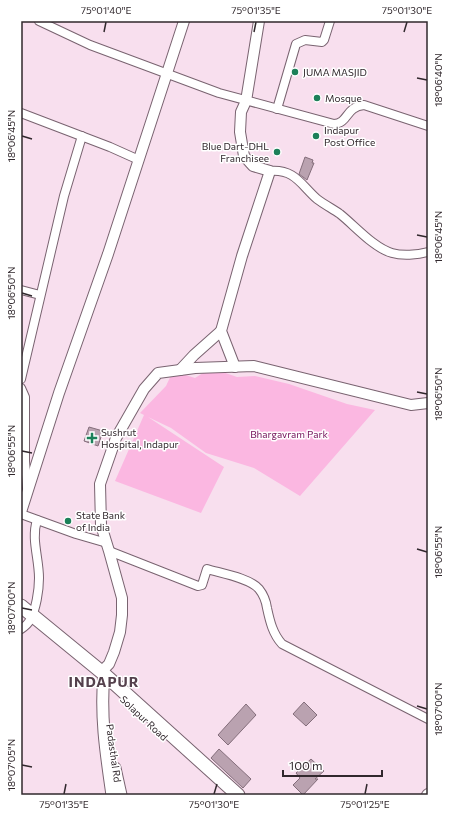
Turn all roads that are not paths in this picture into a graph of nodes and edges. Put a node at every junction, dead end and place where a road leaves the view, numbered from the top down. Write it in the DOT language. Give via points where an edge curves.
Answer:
graph roads {
  1 [pos="40,21"];
  2 [pos="184,21"];
  3 [pos="259,21"];
  4 [pos="330,21"];
  5 [pos="167,74"];
  6 [pos="246,101"];
  7 [pos="277,109"];
  8 [pos="21,113"];
  9 [pos="428,126"];
  10 [pos="82,136"];
  11 [pos="139,160"];
  12 [pos="270,171"];
  13 [pos="428,252"];
  14 [pos="21,290"];
  15 [pos="40,295"];
  16 [pos="222,331"];
  17 [pos="235,367"];
  18 [pos="180,370"];
  19 [pos="21,379"];
  20 [pos="21,388"];
  21 [pos="428,403"];
  22 [pos="23,444"];
  23 [pos="28,491"];
  24 [pos="21,513"];
  25 [pos="37,520"];
  26 [pos="108,547"];
  27 [pos="21,606"];
  28 [pos="26,620"];
  29 [pos="107,676"];
  30 [pos="428,719"];
  31 [pos="108,744"];
  32 [pos="112,795"];
  33 [pos="121,795"];
  34 [pos="226,795"];
  35 [pos="238,795"];
  1 -- 5 [label="street" via="90,45"];
  2 -- 5 [label="street"];
  3 -- 6 [label="street"];
  4 -- 7 [label="street" via="322,42 305,40 296,44"];
  5 -- 6 [label="street"];
  5 -- 11 [label="street"];
  6 -- 7 [label="street"];
  6 -- 12 [label="street" via="241,112 240,132 244,156 253,166"];
  7 -- 9 [label="street" via="338,124 356,106 364,105"];
  8 -- 10 [label="street"];
  10 -- 11 [label="street"];
  10 -- 15 [label="street" via="64,196"];
  11 -- 23 [label="street"];
  12 -- 13 [label="street" via="291,174 317,199 386,250 403,254"];
  12 -- 16 [label="street" via="240,263"];
  14 -- 15 [label="street"];
  15 -- 19 [label="street"];
  16 -- 17 [label="street"];
  16 -- 18 [label="street"];
  17 -- 18 [label="street"];
  17 -- 21 [label="street" via="254,366 411,405"];
  18 -- 26 [label="street" via="158,373 144,389 116,438 100,484 101,525"];
  20 -- 22 [label="street" via="25,398"];
  22 -- 23 [label="street"];
  23 -- 24 [label="street"];
  24 -- 25 [label="street"];
  25 -- 26 [label="street"];
  25 -- 28 [label="street" via="34,530 38,590"];
  26 -- 29 [label="street" via="122,598 122,615 120,632"];
  26 -- 30 [label="street" via="198,586 202,585 207,569 249,582 258,587 264,596 269,621 282,644"];
  27 -- 28 [label="main road, Solapur Road"];
  28 -- 29 [label="main road, Solapur Road"];
  29 -- 31 [label="main road, Padasthal Rd"];
  29 -- 34 [label="main road, Solapur Road"];
  29 -- 35 [label="main road"];
  31 -- 32 [label="main road, Padasthal Rd"];
  31 -- 33 [label="main road, Padasthal Rd"];
}
